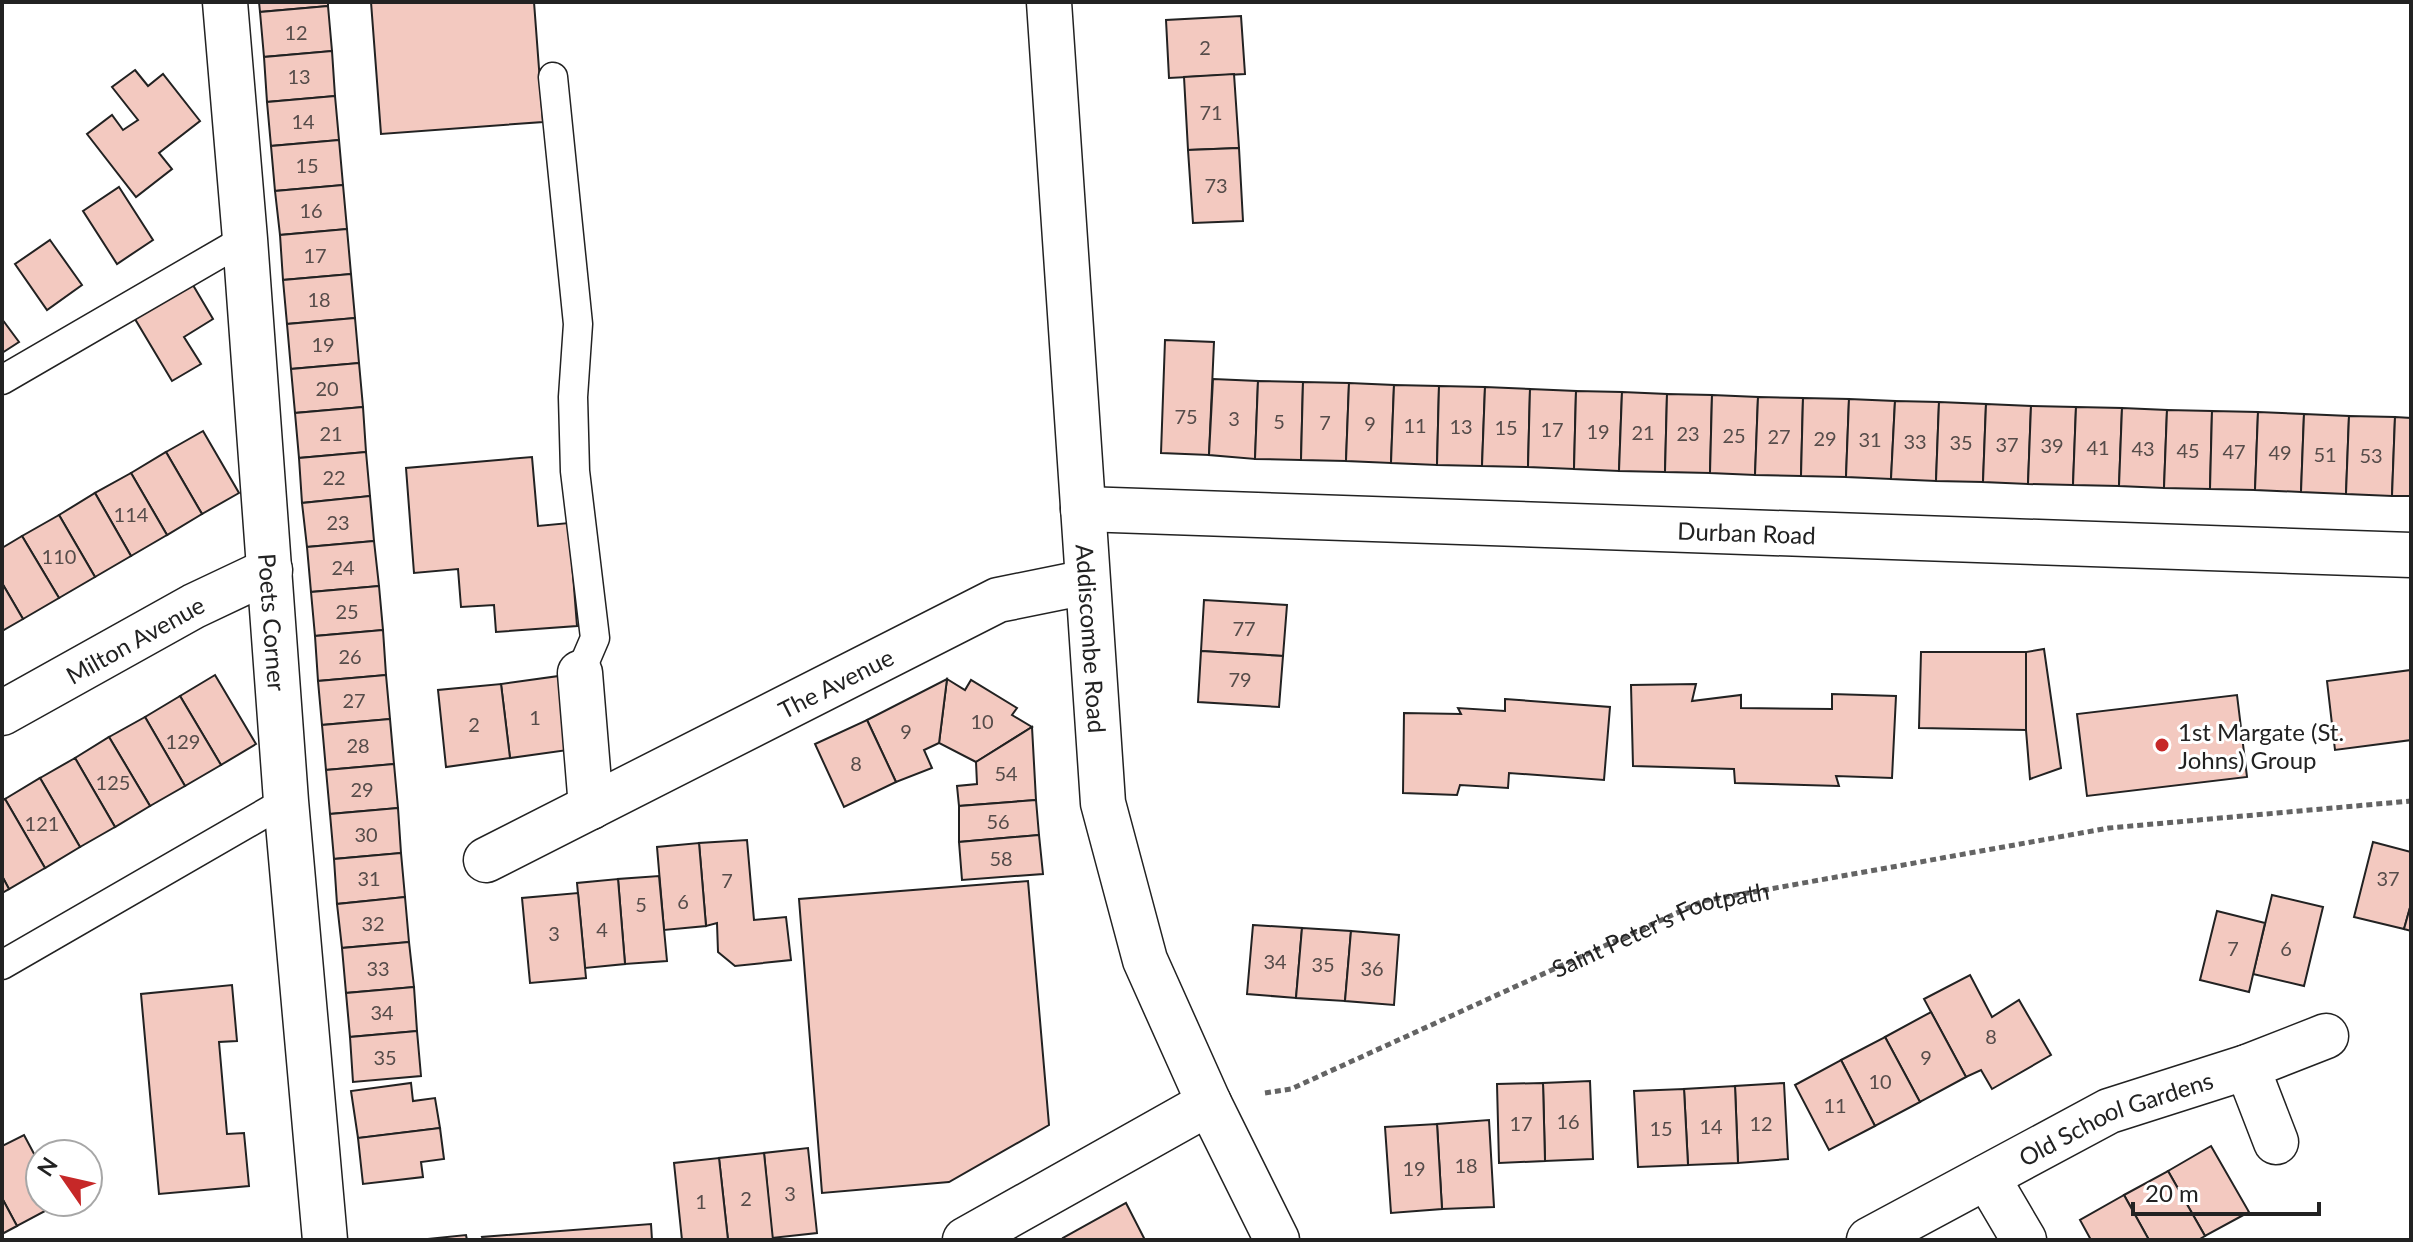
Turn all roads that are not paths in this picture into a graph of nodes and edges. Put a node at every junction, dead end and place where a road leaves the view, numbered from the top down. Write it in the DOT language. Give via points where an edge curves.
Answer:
graph roads {
  1 [pos="225,2"];
  2 [pos="1049,2"];
  3 [pos="553,77"];
  4 [pos="245,239"];
  5 [pos="2,380"];
  6 [pos="1083,509"];
  7 [pos="2411,555"];
  8 [pos="270,570"];
  9 [pos="1087,582"];
  10 [pos="580,673"];
  11 [pos="2,713"];
  12 [pos="286,801"];
  13 [pos="591,807"];
  14 [pos="486,860"];
  15 [pos="2,965"];
  16 [pos="2326,1036"];
  17 [pos="2247,1067"];
  18 [pos="1209,1103"];
  19 [pos="2276,1142"];
  20 [pos="1987,1177"];
  21 [pos="325,1240"];
  22 [pos="965,1240"];
  23 [pos="1277,1240"];
  24 [pos="1869,1240"];
  25 [pos="2024,1240"];
  1 -- 4 [label="street, Poets Corner"];
  2 -- 6 [label="street, Addiscombe Road"];
  3 -- 10 [label="lane" via="578,324 575,471 595,638"];
  4 -- 5 [label="lane"];
  4 -- 8 [label="street, Poets Corner"];
  6 -- 7 [label="street, Durban Road"];
  6 -- 9 [label="street, Addiscombe Road"];
  8 -- 11 [label="street, Milton Avenue" via="194,606"];
  8 -- 12 [label="street, Poets Corner"];
  9 -- 13 [label="street, The Avenue" via="998,600"];
  9 -- 18 [label="street, Addiscombe Road" via="1103,803 1145,960"];
  10 -- 13 [label="street"];
  12 -- 15 [label="lane"];
  12 -- 21 [label="street, Poets Corner"];
  13 -- 14 [label="street, The Avenue"];
  16 -- 17 [label="street, Old School Gardens"];
  17 -- 19 [label="street"];
  17 -- 20 [label="street, Old School Gardens" via="2109,1111"];
  18 -- 22 [label="street"];
  18 -- 23 [label="street, Addiscombe Road"];
  20 -- 24 [label="street, Old School Gardens"];
  20 -- 25 [label="street, Old School Gardens"];
}
